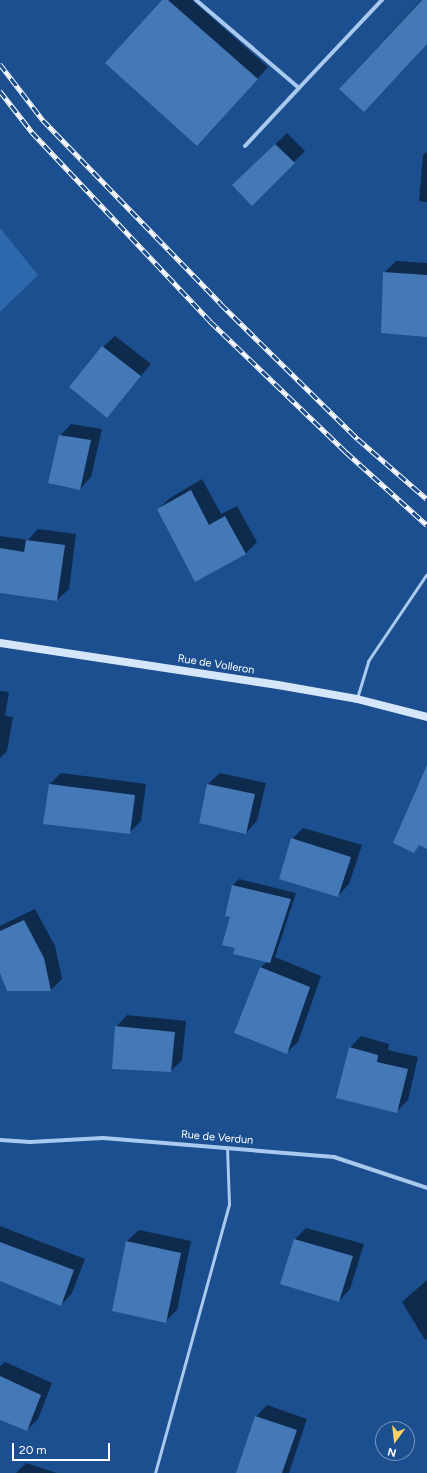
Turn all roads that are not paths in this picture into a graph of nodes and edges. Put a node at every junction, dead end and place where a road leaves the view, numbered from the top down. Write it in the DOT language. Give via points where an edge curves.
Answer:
graph roads {
  1 [pos="196,0"];
  2 [pos="382,0"];
  3 [pos="299,88"];
  4 [pos="245,146"];
  5 [pos="426,575"];
  6 [pos="0,643"];
  7 [pos="357,699"];
  8 [pos="427,717"];
  9 [pos="0,1140"];
  10 [pos="228,1148"];
  11 [pos="427,1188"];
  12 [pos="155,1473"];
  1 -- 3 [label="street"];
  2 -- 3 [label="street"];
  3 -- 4 [label="street"];
  5 -- 7 [label="lane" via="368,661"];
  6 -- 7 [label="street, Rue de Volleron"];
  7 -- 8 [label="street, Rue de Volleron"];
  9 -- 10 [label="street, Rue de Verdun" via="30,1142 103,1138"];
  10 -- 11 [label="street, Rue de Verdun" via="334,1157"];
  10 -- 12 [label="lane" via="229,1204"];
}
